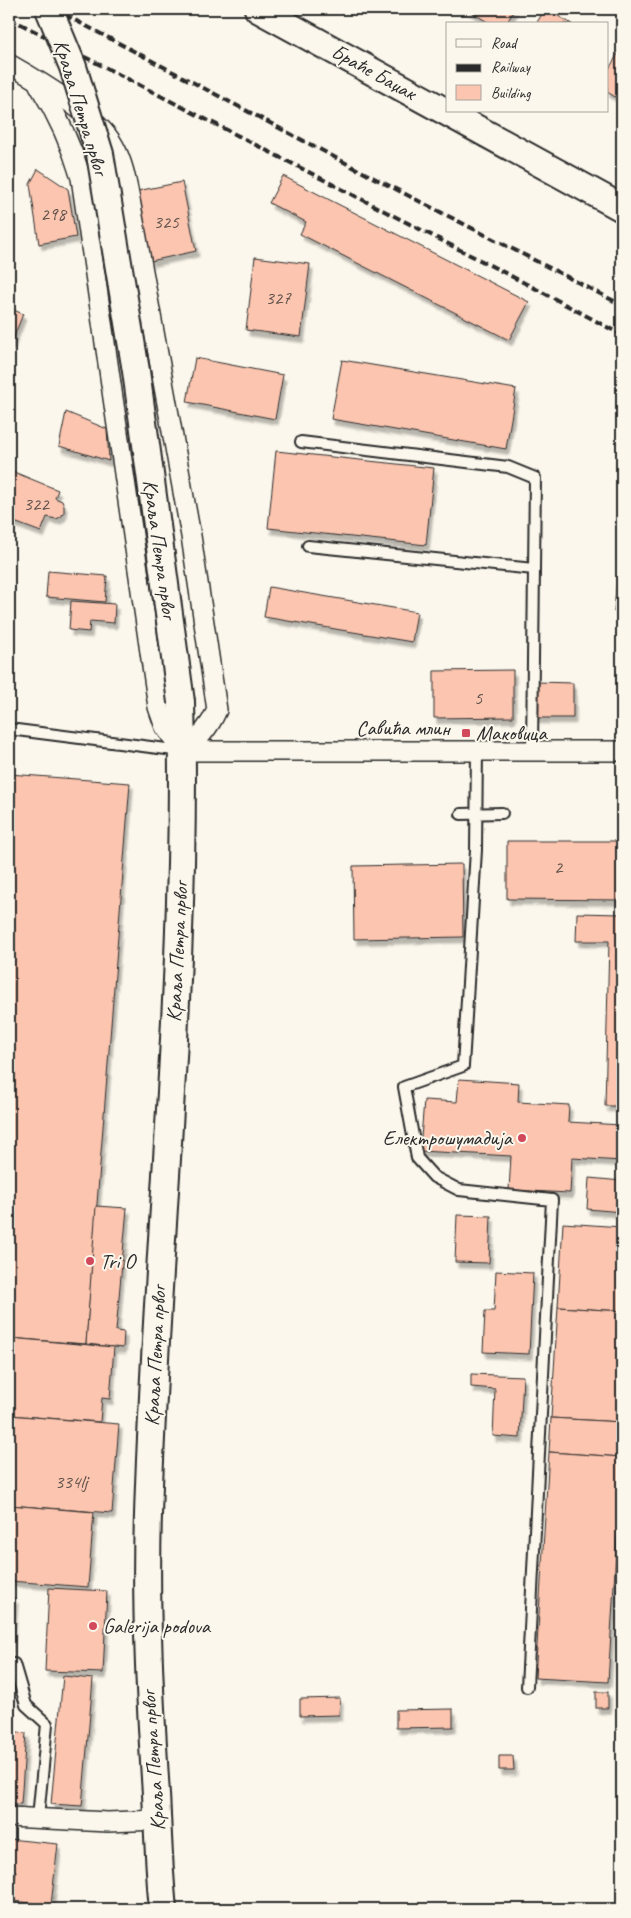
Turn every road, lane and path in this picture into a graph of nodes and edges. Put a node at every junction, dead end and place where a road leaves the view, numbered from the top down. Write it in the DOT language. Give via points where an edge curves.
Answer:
graph roads {
  1 [pos="49,9"];
  2 [pos="258,9"];
  3 [pos="9,64"];
  4 [pos="36,81"];
  5 [pos="446,112"];
  6 [pos="446,112"];
  7 [pos="622,208"];
  8 [pos="301,442"];
  9 [pos="308,546"];
  10 [pos="534,569"];
  11 [pos="9,729"];
  12 [pos="477,750"];
  13 [pos="532,750"];
  14 [pos="183,751"];
  15 [pos="622,751"];
  16 [pos="502,813"];
  17 [pos="461,814"];
  18 [pos="477,814"];
  19 [pos="14,1664"];
  20 [pos="527,1687"];
  21 [pos="9,1817"];
  22 [pos="38,1818"];
  23 [pos="157,1820"];
  24 [pos="163,1905"];
  1 -- 14 [label="main road, Краља Петра првог, bridge" via="73,67 101,162 136,371 181,702"];
  2 -- 6 [label="main road, Браће Баџак"];
  3 -- 4 [label="street"];
  4 -- 14 [label="street" via="66,136 81,178 158,707 165,727"];
  4 -- 14 [label="street" via="78,109 113,144 132,205 191,536 217,710 201,736"];
  5 -- 7 [label="main road, Браће Баџак"];
  8 -- 10 [label="lane" via="508,467 535,478"];
  9 -- 10 [label="lane"];
  10 -- 13 [label="lane"];
  11 -- 14 [label="lane"];
  12 -- 13 [label="street, Савића млин"];
  12 -- 14 [label="street, Савића млин"];
  12 -- 18 [label="lane"];
  13 -- 15 [label="street, Савића млин"];
  14 -- 23 [label="main road, Краља Петра првог" via="180,901 147,1537 148,1681"];
  16 -- 18 [label="lane"];
  17 -- 18 [label="lane"];
  18 -- 20 [label="lane" via="463,1066 404,1086 417,1158 434,1177 459,1190 552,1200"];
  19 -- 22 [label="lane" via="26,1705 47,1724"];
  21 -- 22 [label="street"];
  22 -- 23 [label="street" via="108,1822"];
  23 -- 24 [label="main road, Краља Петра првог"];
}
